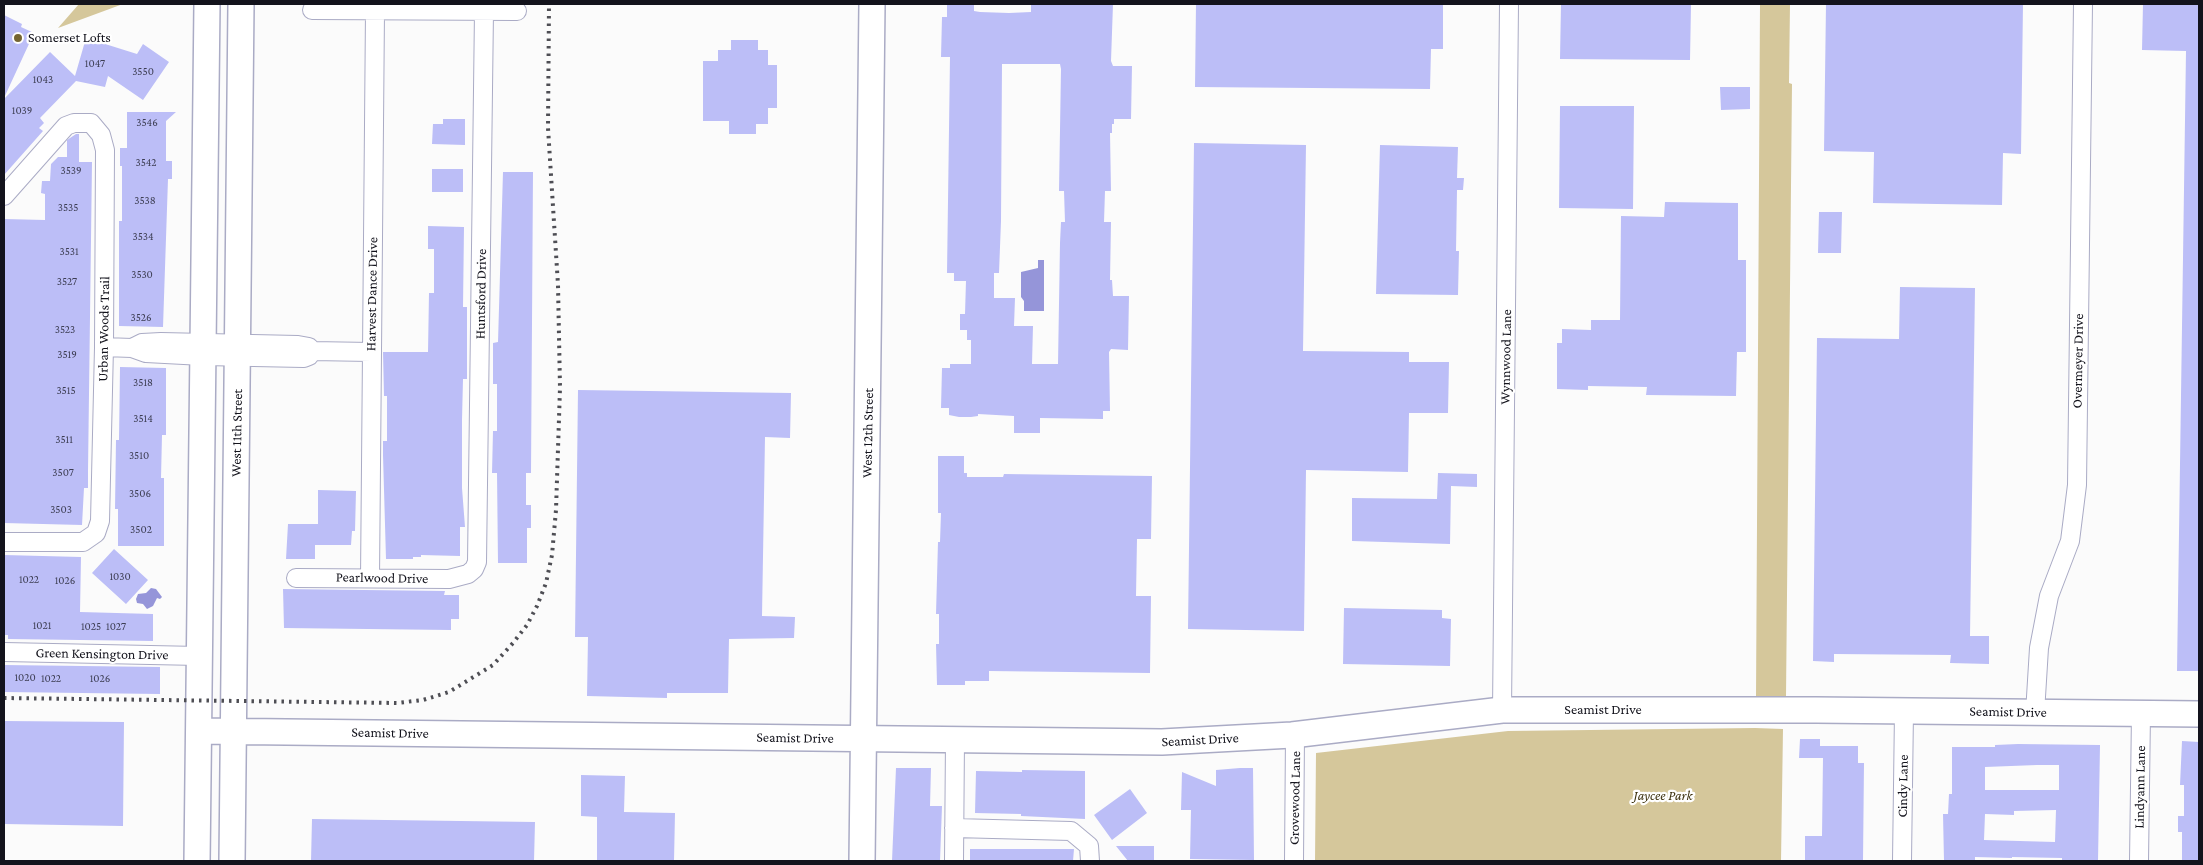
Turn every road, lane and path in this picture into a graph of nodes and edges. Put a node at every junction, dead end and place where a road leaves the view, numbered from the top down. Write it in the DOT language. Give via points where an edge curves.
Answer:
graph roads {
  1 [pos="207,4"];
  2 [pos="241,4"];
  3 [pos="872,4"];
  4 [pos="1510,4"];
  5 [pos="2083,4"];
  6 [pos="312,10"];
  7 [pos="375,10"];
  8 [pos="484,11"];
  9 [pos="518,11"];
  10 [pos="206,52"];
  11 [pos="239,52"];
  12 [pos="4,196"];
  13 [pos="104,347"];
  14 [pos="220,350"];
  15 [pos="371,352"];
  16 [pos="4,542"];
  17 [pos="200,553"];
  18 [pos="234,553"];
  19 [pos="468,574"];
  20 [pos="296,578"];
  21 [pos="370,578"];
  22 [pos="4,652"];
  23 [pos="200,656"];
  24 [pos="1502,710"];
  25 [pos="1904,711"];
  26 [pos="2035,713"];
  27 [pos="2141,714"];
  28 [pos="2199,714"];
  29 [pos="234,731"];
  30 [pos="199,732"];
  31 [pos="1296,735"];
  32 [pos="864,739"];
  33 [pos="955,740"];
  34 [pos="954,828"];
  35 [pos="197,861"];
  36 [pos="232,861"];
  37 [pos="862,861"];
  38 [pos="954,861"];
  39 [pos="1090,861"];
  40 [pos="1294,861"];
  41 [pos="1902,861"];
  42 [pos="2139,861"];
  1 -- 10 [label="street, West 11th Street"];
  2 -- 11 [label="street, West 11th Street"];
  3 -- 32 [label="street, West 12th Street"];
  4 -- 24 [label="street, Wynnwood Lane"];
  5 -- 26 [label="street, Overmeyer Drive" via="2077,485 2070,541 2049,596 2039,648"];
  6 -- 7 [label="street"];
  7 -- 8 [label="street"];
  7 -- 15 [label="street, Harvest Dance Drive"];
  8 -- 9 [label="street"];
  8 -- 19 [label="street, Huntsford Drive" via="478,553 474,569"];
  10 -- 11 [label="street"];
  10 -- 14 [label="street, West 11th Street"];
  11 -- 14 [label="street, West 11th Street"];
  12 -- 13 [label="street, Urban Woods Trail" via="66,126 90,123 101,135 105,150"];
  13 -- 14 [label="street" via="132,348 145,342"];
  13 -- 16 [label="street, Urban Woods Trail" via="101,515 98,528 92,537 77,543"];
  14 -- 15 [label="street" via="304,358 312,351"];
  14 -- 17 [label="street, West 11th Street"];
  14 -- 18 [label="street, West 11th Street"];
  15 -- 21 [label="street, Harvest Dance Drive"];
  17 -- 18 [label="street"];
  17 -- 23 [label="street, West 11th Street"];
  18 -- 29 [label="street, West 11th Street"];
  19 -- 21 [label="street, Pearlwood Drive" via="449,579"];
  20 -- 21 [label="street, Pearlwood Drive"];
  22 -- 23 [label="street, Green Kensington Drive"];
  23 -- 30 [label="street, West 11th Street"];
  24 -- 25 [label="street, Seamist Drive"];
  24 -- 31 [label="street, Seamist Drive"];
  25 -- 26 [label="street, Seamist Drive"];
  25 -- 41 [label="street, Cindy Lane"];
  26 -- 27 [label="street, Seamist Drive"];
  27 -- 28 [label="street, Seamist Drive"];
  27 -- 42 [label="street, Lindyann Lane"];
  29 -- 30 [label="street, Seamist Drive"];
  29 -- 32 [label="street, Seamist Drive"];
  29 -- 36 [label="street, West 11th Street"];
  30 -- 35 [label="street, West 11th Street"];
  31 -- 33 [label="street, Seamist Drive" via="1162,742"];
  31 -- 40 [label="street, Grovewood Lane"];
  32 -- 33 [label="street, Seamist Drive"];
  32 -- 37 [label="street, West 12th Street"];
  33 -- 34 [label="street"];
  34 -- 38 [label="street"];
  34 -- 39 [label="street" via="1071,831 1089,846"];
}
